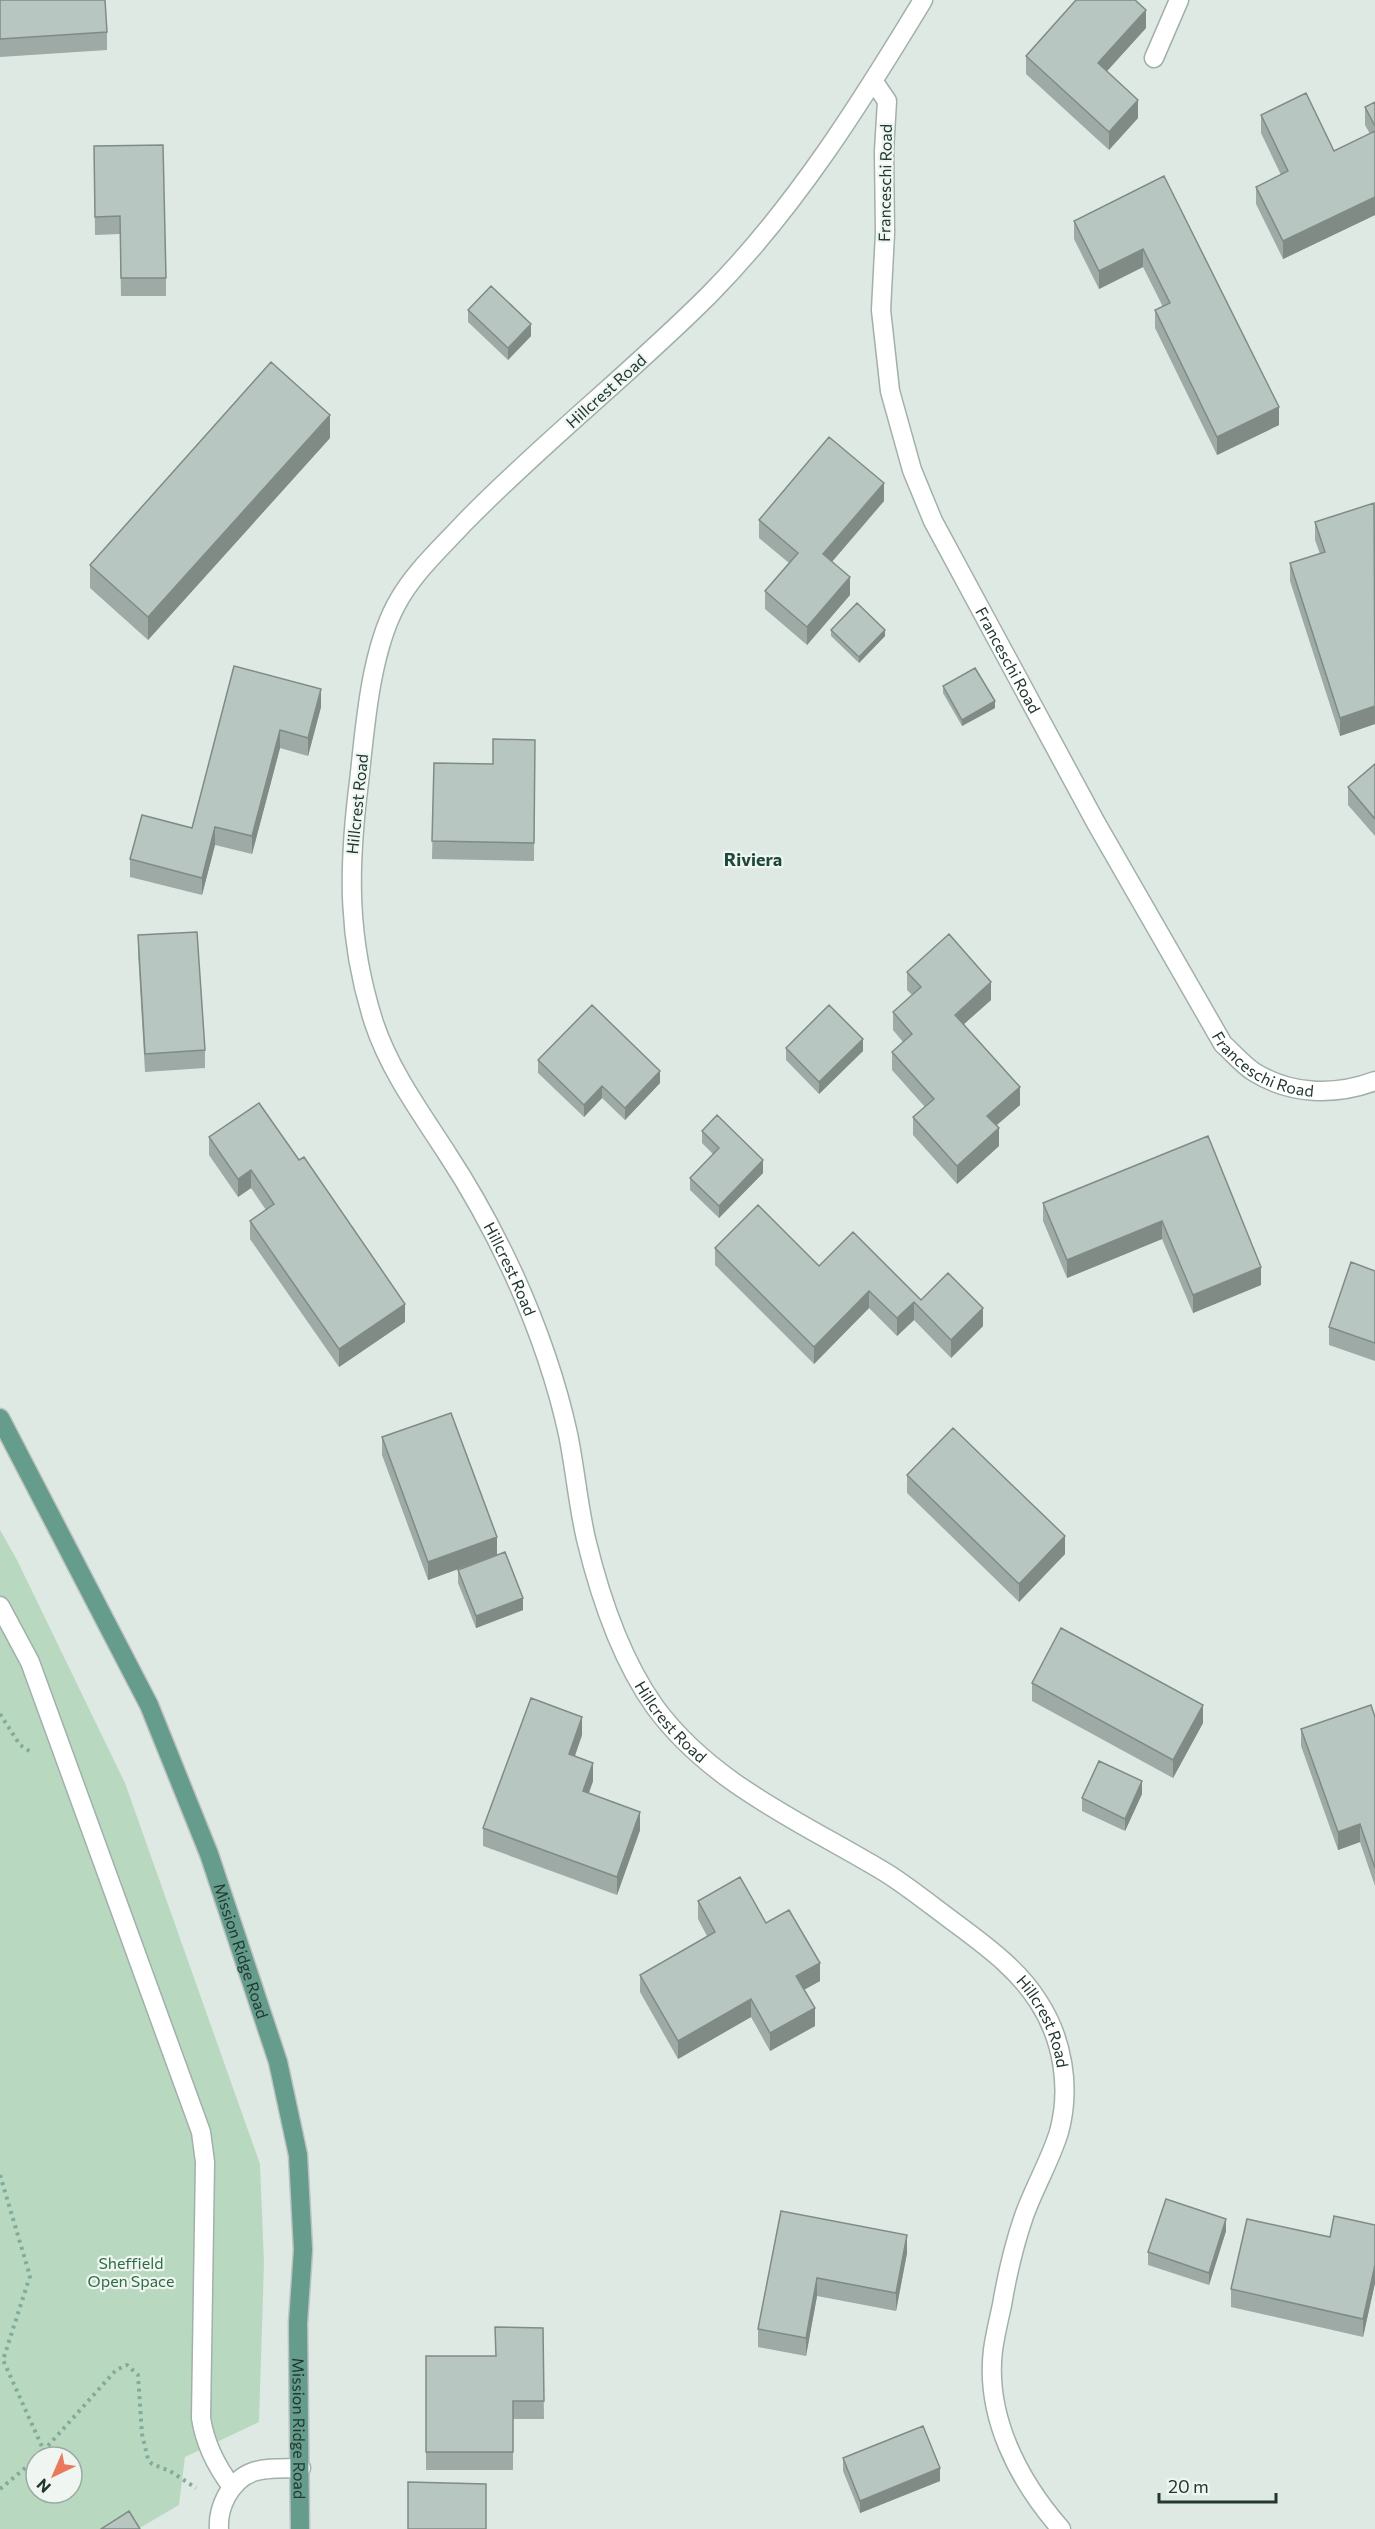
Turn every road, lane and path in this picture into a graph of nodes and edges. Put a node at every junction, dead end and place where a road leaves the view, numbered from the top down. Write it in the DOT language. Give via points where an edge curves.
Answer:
graph roads {
  1 [pos="923,0"];
  2 [pos="1179,0"];
  3 [pos="1154,58"];
  4 [pos="874,82"];
  5 [pos="1375,1081"];
  6 [pos="0,1418"];
  7 [pos="0,1606"];
  8 [pos="0,2175"];
  9 [pos="41,2445"];
  10 [pos="49,2445"];
  11 [pos="301,2468"];
  12 [pos="24,2469"];
  13 [pos="0,2489"];
  14 [pos="228,2494"];
  15 [pos="219,2529"];
  16 [pos="300,2529"];
  17 [pos="1061,2529"];
  1 -- 4 [label="street, Hillcrest Road"];
  2 -- 3 [label="street"];
  4 -- 5 [label="street, Franceschi Road" via="887,101 881,310 890,391 912,471 933,521 1096,823 1223,1044 1253,1072 1291,1088 1311,1092 1352,1089"];
  4 -- 17 [label="street, Hillcrest Road" via="785,209 713,291 512,475 418,571 397,603 382,639 366,717 351,845 351,914 360,971 375,1026 393,1069 464,1180 513,1274 551,1367 586,1537 609,1617 633,1673 686,1744 719,1773 895,1879 1012,1969 1044,2009 1059,2042 1064,2109 1058,2135 1024,2217 992,2353 993,2391 1000,2428 1015,2462"];
  6 -- 11 [label="main road, Mission Ridge Road" via="149,1705 209,1854 278,2062 298,2155 303,2250 298,2323"];
  7 -- 14 [label="street" via="30,1662 201,2132 205,2162 201,2418"];
  8 -- 9 [label="path" via="30,2276 3,2360"];
  10 -- 14 [label="path" via="116,2370 127,2365 138,2375 142,2434 148,2459 195,2487"];
  11 -- 14 [label="street" via="255,2470 243,2475"];
  11 -- 16 [label="main road, Mission Ridge Road"];
  12 -- 13 [label="path"];
  14 -- 15 [label="street" via="219,2512"];
}
